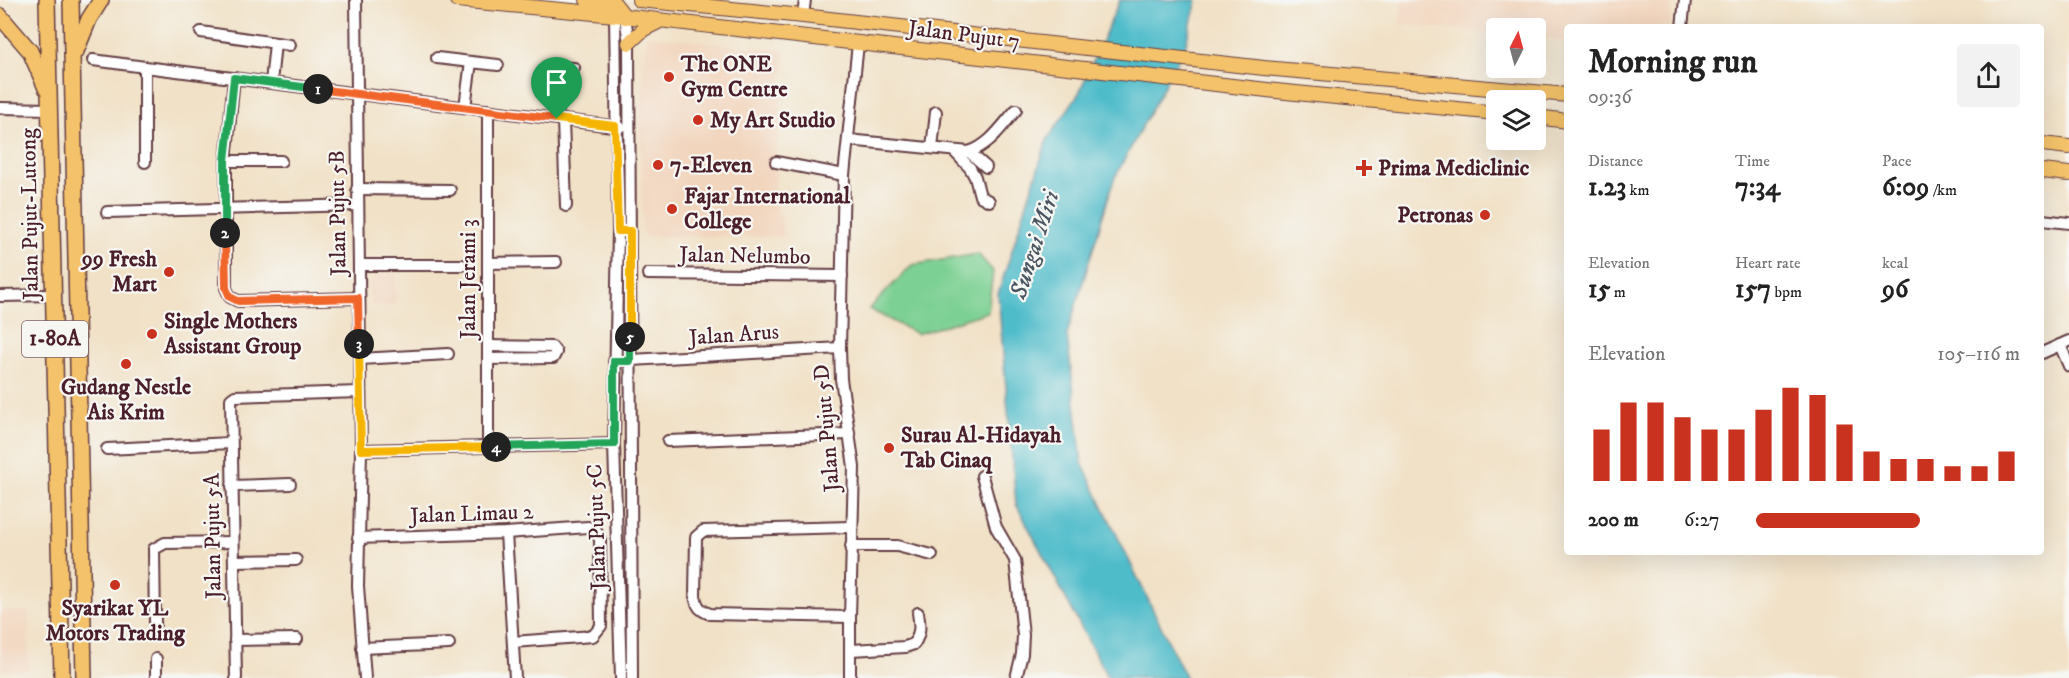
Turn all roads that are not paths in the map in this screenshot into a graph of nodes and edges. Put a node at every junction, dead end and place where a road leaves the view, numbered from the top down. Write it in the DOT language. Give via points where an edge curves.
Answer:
graph roads {
  1 [pos="47,0"];
  2 [pos="71,0"];
  3 [pos="100,0"];
  4 [pos="356,0"];
  5 [pos="457,0"];
  6 [pos="587,0"];
  7 [pos="639,0"];
  8 [pos="806,0"];
  9 [pos="1685,0"];
  10 [pos="0,16"];
  11 [pos="620,16"];
  12 [pos="803,16"];
  13 [pos="660,21"];
  14 [pos="1683,24"];
  15 [pos="201,32"];
  16 [pos="275,43"];
  17 [pos="629,43"];
  18 [pos="858,44"];
  19 [pos="290,45"];
  20 [pos="437,58"];
  21 [pos="93,60"];
  22 [pos="73,62"];
  23 [pos="471,62"];
  24 [pos="498,65"];
  25 [pos="146,67"];
  26 [pos="547,67"];
  27 [pos="561,67"];
  28 [pos="574,68"];
  29 [pos="234,78"];
  30 [pos="271,83"];
  31 [pos="628,90"];
  32 [pos="616,91"];
  33 [pos="356,93"];
  34 [pos="1564,95"];
  35 [pos="50,103"];
  36 [pos="465,107"];
  37 [pos="0,108"];
  38 [pos="488,110"];
  39 [pos="1016,110"];
  40 [pos="936,112"];
  41 [pos="1486,112"];
  42 [pos="1546,118"];
  43 [pos="560,119"];
  44 [pos="1564,120"];
  45 [pos="615,126"];
  46 [pos="629,127"];
  47 [pos="848,140"];
  48 [pos="2044,144"];
  49 [pos="2069,147"];
  50 [pos="932,148"];
  51 [pos="954,151"];
  52 [pos="969,152"];
  53 [pos="225,161"];
  54 [pos="281,161"];
  55 [pos="146,162"];
  56 [pos="776,162"];
  57 [pos="986,167"];
  58 [pos="2044,171"];
  59 [pos="2069,174"];
  60 [pos="844,175"];
  61 [pos="357,189"];
  62 [pos="450,190"];
  63 [pos="989,201"];
  64 [pos="358,205"];
  65 [pos="566,206"];
  66 [pos="225,209"];
  67 [pos="107,212"];
  68 [pos="2044,220"];
  69 [pos="2069,223"];
  70 [pos="624,231"];
  71 [pos="556,262"];
  72 [pos="488,263"];
  73 [pos="359,265"];
  74 [pos="462,265"];
  75 [pos="648,274"];
  76 [pos="842,276"];
  77 [pos="54,295"];
  78 [pos="0,296"];
  79 [pos="358,298"];
  80 [pos="2065,343"];
  81 [pos="488,346"];
  82 [pos="840,348"];
  83 [pos="2044,352"];
  84 [pos="448,354"];
  85 [pos="360,359"];
  86 [pos="488,359"];
  87 [pos="614,361"];
  88 [pos="630,361"];
  89 [pos="2069,366"];
  90 [pos="360,392"];
  91 [pos="849,434"];
  92 [pos="668,441"];
  93 [pos="231,444"];
  94 [pos="614,444"];
  95 [pos="488,447"];
  96 [pos="107,449"];
  97 [pos="361,450"];
  98 [pos="982,476"];
  99 [pos="290,484"];
  100 [pos="232,486"];
  101 [pos="851,527"];
  102 [pos="506,533"];
  103 [pos="358,538"];
  104 [pos="233,542"];
  105 [pos="851,546"];
  106 [pos="932,555"];
  107 [pos="296,560"];
  108 [pos="234,561"];
  109 [pos="918,613"];
  110 [pos="850,617"];
  111 [pos="155,624"];
  112 [pos="297,639"];
  113 [pos="235,640"];
  114 [pos="513,642"];
  115 [pos="448,644"];
  116 [pos="362,648"];
  117 [pos="851,650"];
  118 [pos="156,659"];
  119 [pos="62,678"];
  120 [pos="84,678"];
  121 [pos="156,678"];
  122 [pos="236,678"];
  123 [pos="365,678"];
  124 [pos="515,678"];
  125 [pos="621,678"];
  126 [pos="632,678"];
  127 [pos="850,678"];
  128 [pos="1016,678"];
  1 -- 35 [label="highway, Jalan Pujut-Lutong / 1-80A"];
  2 -- 22 [label="highway, Jalan Pujut-Lutong"];
  3 -- 22 [label="highway"];
  4 -- 33 [label="street, Jalan Pujut 5B"];
  5 -- 11 [label="main road, Jalan Pujut 7"];
  6 -- 11 [label="main road" via="614,3"];
  7 -- 12 [label="main road, Jalan Pujut 7"];
  8 -- 12 [label="street"];
  9 -- 14 [label="street"];
  10 -- 35 [label="highway" via="30,51"];
  11 -- 13 [label="main road, Jalan Pujut 7"];
  11 -- 17 [label="street, Jalan Pujut 5C"];
  11 -- 32 [label="street, Jalan Pujut 5C"];
  12 -- 34 [label="main road, Jalan Pujut 7" via="1264,68"];
  13 -- 17 [label="main road" via="644,28"];
  13 -- 18 [label="main road, Jalan Pujut 7"];
  15 -- 16 [label="street"];
  16 -- 19 [label="street"];
  16 -- 30 [label="street"];
  17 -- 31 [label="street, Jalan Pujut 5C"];
  18 -- 41 [label="main road, Jalan Pujut 7"];
  18 -- 47 [label="street, Jalan Pujut 5D"];
  20 -- 23 [label="street"];
  21 -- 25 [label="street"];
  22 -- 120 [label="highway, Jalan Pujut-Lutong"];
  23 -- 24 [label="street"];
  23 -- 36 [label="street"];
  25 -- 29 [label="street"];
  25 -- 55 [label="street"];
  26 -- 27 [label="street"];
  27 -- 28 [label="street"];
  27 -- 43 [label="street"];
  29 -- 30 [label="street"];
  29 -- 53 [label="street"];
  30 -- 33 [label="street"];
  31 -- 32 [label="street"];
  31 -- 46 [label="street, Jalan Pujut 5C"];
  32 -- 45 [label="street, Jalan Pujut 5C"];
  33 -- 36 [label="street"];
  33 -- 61 [label="street, Jalan Pujut 5B"];
  35 -- 37 [label="street"];
  35 -- 77 [label="highway, Jalan Pujut-Lutong / 1-80A"];
  36 -- 38 [label="street"];
  38 -- 43 [label="street"];
  38 -- 72 [label="street, Jalan Jerami 3"];
  39 -- 52 [label="street" via="990,141"];
  40 -- 50 [label="street"];
  42 -- 44 [label="main road"];
  43 -- 45 [label="street"];
  43 -- 65 [label="street"];
  45 -- 46 [label="street"];
  45 -- 70 [label="street, Jalan Pujut 5C"];
  46 -- 70 [label="street, Jalan Pujut 5C"];
  47 -- 50 [label="street"];
  47 -- 60 [label="street, Jalan Pujut 5D"];
  48 -- 49 [label="main road"];
  50 -- 51 [label="street"];
  51 -- 52 [label="street"];
  51 -- 63 [label="street" via="970,168 980,196"];
  52 -- 57 [label="street"];
  53 -- 54 [label="street"];
  53 -- 66 [label="street"];
  56 -- 60 [label="street"];
  58 -- 59 [label="main road"];
  60 -- 76 [label="street, Jalan Pujut 5D"];
  61 -- 62 [label="street"];
  61 -- 64 [label="street, Jalan Pujut 5B"];
  64 -- 66 [label="street"];
  64 -- 73 [label="street, Jalan Pujut 5B"];
  66 -- 67 [label="street"];
  66 -- 79 [label="street" via="226,288 230,297 238,301"];
  68 -- 69 [label="street"];
  70 -- 87 [label="street, Jalan Pujut 5C"];
  70 -- 88 [label="street, Jalan Pujut 5C"];
  71 -- 72 [label="street"];
  72 -- 81 [label="street, Jalan Jerami 3"];
  73 -- 74 [label="street"];
  73 -- 79 [label="street, Jalan Pujut 5B"];
  75 -- 76 [label="street, Jalan Nelumbo"];
  76 -- 82 [label="street, Jalan Pujut 5D"];
  77 -- 78 [label="street"];
  77 -- 119 [label="highway, Jalan Pujut-Lutong / 1-80A"];
  79 -- 85 [label="street, Jalan Pujut 5B"];
  80 -- 83 [label="street"];
  80 -- 89 [label="street"];
  81 -- 86 [label="street, Jalan Jerami 3"];
  81 -- 86 [label="street" via="552,347 556,352 553,358"];
  82 -- 88 [label="street, Jalan Arus"];
  82 -- 91 [label="street, Jalan Pujut 5D"];
  84 -- 85 [label="street"];
  85 -- 90 [label="street, Jalan Pujut 5B"];
  86 -- 95 [label="street, Jalan Jerami 3"];
  87 -- 88 [label="street, Jalan Arus"];
  87 -- 94 [label="street, Jalan Pujut 5C"];
  88 -- 126 [label="street, Jalan Pujut 5C"];
  90 -- 93 [label="street, Jalan Pujut 5A" via="236,396 230,404"];
  90 -- 97 [label="street, Jalan Pujut 5B"];
  91 -- 92 [label="street"];
  91 -- 101 [label="street, Jalan Pujut 5D" via="854,467"];
  93 -- 96 [label="street"];
  93 -- 100 [label="street, Jalan Pujut 5A"];
  94 -- 95 [label="street"];
  94 -- 125 [label="street, Jalan Pujut 5C"];
  95 -- 97 [label="street"];
  97 -- 103 [label="street, Jalan Pujut 5B"];
  98 -- 128 [label="street" via="996,527 1015,560 1023,635"];
  99 -- 100 [label="street"];
  100 -- 104 [label="street, Jalan Pujut 5A"];
  101 -- 105 [label="street, Jalan Pujut 5D"];
  101 -- 110 [label="street" via="703,531 696,537 695,596 700,610 710,614"];
  102 -- 103 [label="street, Jalan Limau 2"];
  102 -- 114 [label="street"];
  102 -- 114 [label="street, Jalan Limau 2" via="588,527 596,530 600,540 598,632 593,636"];
  103 -- 116 [label="street, Jalan Pujut 5B"];
  104 -- 108 [label="street, Jalan Pujut 5A"];
  104 -- 111 [label="street" via="165,543 154,549"];
  105 -- 106 [label="street" via="897,546"];
  105 -- 110 [label="street, Jalan Pujut 5D"];
  107 -- 108 [label="street"];
  108 -- 113 [label="street, Jalan Pujut 5A"];
  109 -- 117 [label="street" via="920,628 914,644"];
  110 -- 117 [label="street, Jalan Pujut 5D"];
  112 -- 113 [label="street"];
  113 -- 122 [label="street, Jalan Pujut 5A"];
  114 -- 124 [label="street"];
  115 -- 116 [label="street"];
  116 -- 123 [label="street, Jalan Pujut 5B"];
  117 -- 127 [label="street, Jalan Pujut 5D"];
  118 -- 121 [label="street"];
}
